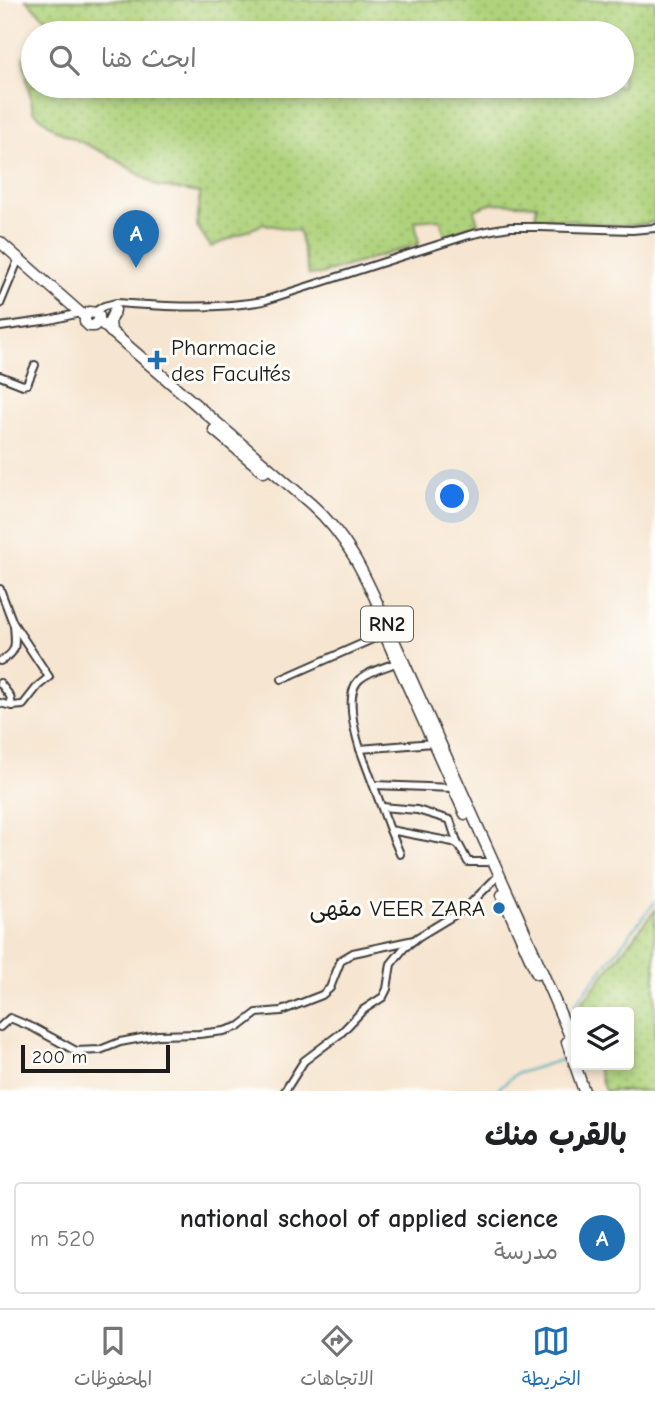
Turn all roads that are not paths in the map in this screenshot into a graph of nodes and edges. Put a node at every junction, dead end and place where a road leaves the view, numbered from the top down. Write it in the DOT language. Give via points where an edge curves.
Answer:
graph roads {
  1 [pos="655,229"];
  2 [pos="0,242"];
  3 [pos="19,258"];
  4 [pos="0,304"];
  5 [pos="120,307"];
  6 [pos="91,317"];
  7 [pos="0,327"];
  8 [pos="111,332"];
  9 [pos="35,365"];
  10 [pos="0,376"];
  11 [pos="0,589"];
  12 [pos="13,623"];
  13 [pos="384,634"];
  14 [pos="0,661"];
  15 [pos="396,663"];
  16 [pos="282,679"];
  17 [pos="0,683"];
  18 [pos="0,703"];
  19 [pos="12,706"];
  20 [pos="433,743"];
  21 [pos="360,749"];
  22 [pos="374,785"];
  23 [pos="453,788"];
  24 [pos="382,807"];
  25 [pos="390,830"];
  26 [pos="458,845"];
  27 [pos="400,854"];
  28 [pos="487,862"];
  29 [pos="495,879"];
  30 [pos="414,940"];
  31 [pos="0,1027"];
  32 [pos="571,1038"];
  33 [pos="584,1070"];
  34 [pos="285,1091"];
  35 [pos="584,1091"];
  36 [pos="591,1091"];
  1 -- 5 [label="street" via="510,227 469,235 263,301 229,306"];
  2 -- 3 [label="highway, RN2"];
  3 -- 4 [label="street"];
  3 -- 6 [label="highway, RN2"];
  5 -- 6 [label="street"];
  5 -- 6 [label="street" via="110,304"];
  5 -- 8 [label="highway" via="110,320"];
  6 -- 7 [label="street"];
  6 -- 8 [label="highway, RN2"];
  6 -- 13 [label="highway, RN2" via="318,518 346,553"];
  8 -- 32 [label="highway, RN2" via="317,508 343,538 383,616"];
  9 -- 10 [label="street" via="27,384"];
  11 -- 12 [label="street"];
  12 -- 14 [label="street" via="14,648"];
  12 -- 19 [label="street" via="49,677 23,705"];
  13 -- 15 [label="highway, RN2"];
  13 -- 16 [label="street"];
  15 -- 20 [label="highway, RN2"];
  15 -- 21 [label="street" via="356,683 351,709"];
  17 -- 19 [label="street"];
  18 -- 19 [label="street"];
  20 -- 21 [label="street"];
  20 -- 23 [label="highway, RN2"];
  21 -- 22 [label="street"];
  22 -- 23 [label="street"];
  22 -- 24 [label="street"];
  23 -- 28 [label="highway, RN2"];
  24 -- 25 [label="street"];
  24 -- 26 [label="street" via="417,810 450,820"];
  25 -- 26 [label="street"];
  25 -- 27 [label="street"];
  26 -- 28 [label="street" via="468,862"];
  28 -- 29 [label="highway, RN2"];
  29 -- 30 [label="street" via="466,908"];
  29 -- 35 [label="highway, RN2"];
  30 -- 31 [label="street" via="353,953 339,962 330,988 322,995 281,1011 257,1013 224,1031 158,1035 100,1050 76,1051 10,1018"];
  30 -- 34 [label="street" via="391,964 383,997 304,1061"];
  33 -- 36 [label="highway"];
}
